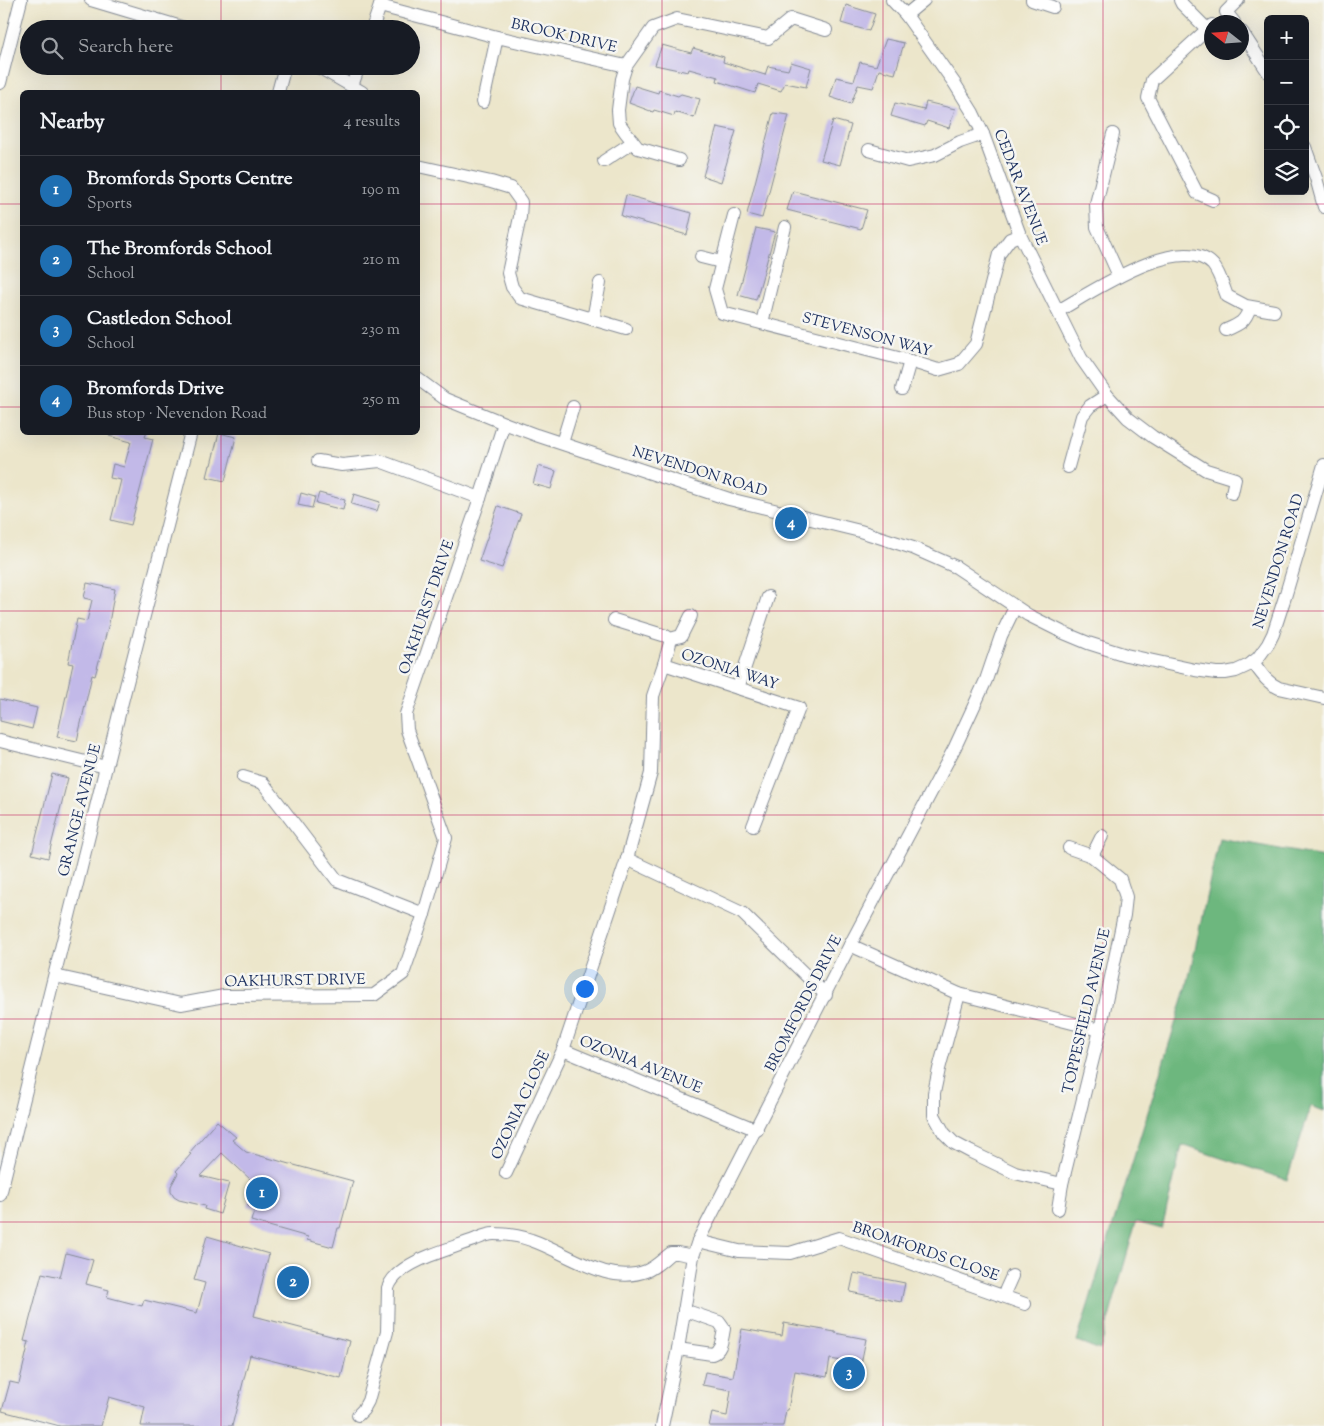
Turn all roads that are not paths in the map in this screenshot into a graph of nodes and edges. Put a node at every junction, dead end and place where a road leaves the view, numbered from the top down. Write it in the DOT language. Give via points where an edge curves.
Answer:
graph roads {
  1 [pos="21,0"];
  2 [pos="91,0"];
  3 [pos="892,0"];
  4 [pos="924,0"];
  5 [pos="1032,0"];
  6 [pos="1180,0"];
  7 [pos="1238,0"];
  8 [pos="381,3"];
  9 [pos="1053,7"];
  10 [pos="1226,12"];
  11 [pos="906,15"];
  12 [pos="1223,15"];
  13 [pos="1228,15"];
  14 [pos="158,20"];
  15 [pos="375,20"];
  16 [pos="1204,21"];
  17 [pos="826,30"];
  18 [pos="1204,32"];
  19 [pos="497,37"];
  20 [pos="1249,43"];
  21 [pos="626,66"];
  22 [pos="1264,66"];
  23 [pos="283,75"];
  24 [pos="332,75"];
  25 [pos="358,75"];
  26 [pos="0,83"];
  27 [pos="357,89"];
  28 [pos="279,90"];
  29 [pos="483,102"];
  30 [pos="983,134"];
  31 [pos="1113,134"];
  32 [pos="633,142"];
  33 [pos="869,150"];
  34 [pos="1306,150"];
  35 [pos="679,160"];
  36 [pos="604,161"];
  37 [pos="420,166"];
  38 [pos="1213,200"];
  39 [pos="1324,207"];
  40 [pos="734,215"];
  41 [pos="786,227"];
  42 [pos="1020,235"];
  43 [pos="701,257"];
  44 [pos="720,262"];
  45 [pos="1119,276"];
  46 [pos="600,283"];
  47 [pos="1250,307"];
  48 [pos="1058,311"];
  49 [pos="1274,311"];
  50 [pos="593,320"];
  51 [pos="762,323"];
  52 [pos="626,328"];
  53 [pos="1226,330"];
  54 [pos="910,361"];
  55 [pos="420,381"];
  56 [pos="902,389"];
  57 [pos="1107,395"];
  58 [pos="573,406"];
  59 [pos="504,423"];
  60 [pos="190,435"];
  61 [pos="562,443"];
  62 [pos="318,461"];
  63 [pos="1324,465"];
  64 [pos="1068,467"];
  65 [pos="1232,493"];
  66 [pos="480,498"];
  67 [pos="768,597"];
  68 [pos="1015,607"];
  69 [pos="691,616"];
  70 [pos="614,620"];
  71 [pos="670,638"];
  72 [pos="1253,662"];
  73 [pos="664,664"];
  74 [pos="738,688"];
  75 [pos="1324,698"];
  76 [pos="0,741"];
  77 [pos="106,767"];
  78 [pos="243,776"];
  79 [pos="753,826"];
  80 [pos="1102,836"];
  81 [pos="1068,848"];
  82 [pos="1092,856"];
  83 [pos="627,859"];
  84 [pos="424,914"];
  85 [pos="850,945"];
  86 [pos="55,976"];
  87 [pos="959,994"];
  88 [pos="826,995"];
  89 [pos="1100,1030"];
  90 [pos="563,1050"];
  91 [pos="756,1130"];
  92 [pos="506,1173"];
  93 [pos="1062,1184"];
  94 [pos="0,1195"];
  95 [pos="1058,1209"];
  96 [pos="698,1241"];
  97 [pos="693,1256"];
  98 [pos="1012,1276"];
  99 [pos="1003,1296"];
  100 [pos="1024,1304"];
  101 [pos="684,1310"];
  102 [pos="678,1349"];
  103 [pos="358,1415"];
  104 [pos="662,1426"];
  1 -- 26 [label="street"];
  2 -- 14 [label="street"];
  3 -- 11 [label="street, CEDAR AVENUE"];
  4 -- 11 [label="street"];
  5 -- 9 [label="street"];
  6 -- 16 [label="street"];
  7 -- 10 [label="street"];
  8 -- 15 [label="street"];
  8 -- 19 [label="street, BROOK DRIVE"];
  10 -- 12 [label="street"];
  10 -- 13 [label="street"];
  11 -- 30 [label="street, CEDAR AVENUE" via="956,84"];
  17 -- 21 [label="street, BROOK DRIVE" via="790,19 768,38 677,19 653,28"];
  18 -- 38 [label="street" via="1152,80 1148,98 1197,193"];
  19 -- 21 [label="street, BROOK DRIVE"];
  19 -- 29 [label="street"];
  20 -- 22 [label="street"];
  21 -- 32 [label="street, BROOK DRIVE" via="619,102 619,123"];
  23 -- 28 [label="street"];
  24 -- 27 [label="street"];
  25 -- 27 [label="street"];
  30 -- 33 [label="street" via="935,155 908,161"];
  30 -- 42 [label="street, CEDAR AVENUE"];
  31 -- 45 [label="street" via="1096,204 1097,227"];
  32 -- 35 [label="street, BROOK DRIVE" via="638,148"];
  32 -- 36 [label="street"];
  34 -- 39 [label="street"];
  37 -- 50 [label="street" via="511,188 521,202 508,273 512,287 520,298"];
  40 -- 44 [label="street, STEVENSON WAY"];
  41 -- 51 [label="street"];
  42 -- 48 [label="street, CEDAR AVENUE"];
  42 -- 54 [label="street, STEVENSON WAY" via="1010,239 999,254 976,344 959,364 938,370"];
  43 -- 44 [label="street"];
  44 -- 51 [label="street, STEVENSON WAY" via="714,289 722,314"];
  45 -- 47 [label="street" via="1155,260 1181,254 1195,255 1212,264 1227,296"];
  45 -- 48 [label="street"];
  46 -- 50 [label="street"];
  47 -- 49 [label="street"];
  47 -- 53 [label="street" via="1242,322"];
  48 -- 57 [label="street, CEDAR AVENUE" via="1081,358"];
  50 -- 52 [label="street"];
  51 -- 54 [label="street, STEVENSON WAY"];
  54 -- 56 [label="street"];
  55 -- 59 [label="street, NEVENDON ROAD" via="444,399"];
  57 -- 64 [label="street" via="1090,406 1082,416"];
  57 -- 65 [label="street, CEDAR AVENUE" via="1153,437 1206,470 1235,479"];
  58 -- 61 [label="street"];
  59 -- 61 [label="street, NEVENDON ROAD"];
  59 -- 66 [label="street, OAKHURST DRIVE"];
  60 -- 77 [label="street, GRANGE AVENUE"];
  61 -- 68 [label="street, NEVENDON ROAD" via="729,499 860,531 913,548 956,567"];
  62 -- 66 [label="street" via="342,465 380,461"];
  63 -- 72 [label="street, NEVENDON ROAD" via="1273,634"];
  66 -- 84 [label="street, OAKHURST DRIVE" via="406,714 407,730 446,838"];
  67 -- 74 [label="street"];
  68 -- 72 [label="street, NEVENDON ROAD" via="1075,638 1126,655 1216,673 1236,671"];
  68 -- 85 [label="street, BROMFORDS DRIVE" via="955,747"];
  69 -- 71 [label="street" via="681,636"];
  70 -- 71 [label="street"];
  71 -- 73 [label="street"];
  72 -- 75 [label="street" via="1264,677 1279,688"];
  73 -- 74 [label="street, OZONIA WAY"];
  73 -- 83 [label="street, OZONIA WAY" via="653,696 651,772"];
  74 -- 79 [label="street, OZONIA WAY" via="799,708"];
  76 -- 77 [label="street"];
  77 -- 86 [label="street, GRANGE AVENUE"];
  78 -- 84 [label="street" via="263,783 337,880"];
  80 -- 82 [label="street"];
  81 -- 82 [label="street, TOPPESFIELD AVENUE"];
  82 -- 89 [label="street, TOPPESFIELD AVENUE" via="1120,879 1126,897"];
  83 -- 88 [label="street" via="742,913"];
  83 -- 90 [label="street, OZONIA AVENUE"];
  84 -- 86 [label="street, OAKHURST DRIVE" via="403,974 374,995 224,996 181,1004"];
  85 -- 87 [label="street"];
  85 -- 88 [label="street, BROMFORDS DRIVE"];
  86 -- 94 [label="street, GRANGE AVENUE"];
  87 -- 89 [label="street"];
  87 -- 93 [label="street" via="939,1068 934,1115 944,1133 962,1147 1015,1174"];
  88 -- 91 [label="street, BROMFORDS DRIVE"];
  89 -- 93 [label="street, TOPPESFIELD AVENUE"];
  90 -- 91 [label="street, OZONIA AVENUE"];
  90 -- 92 [label="street, OZONIA CLOSE"];
  91 -- 96 [label="street, BROMFORDS DRIVE"];
  93 -- 95 [label="street, TOPPESFIELD AVENUE"];
  96 -- 97 [label="street, BROMFORDS DRIVE"];
  96 -- 99 [label="street, BROMFORDS CLOSE" via="738,1251 790,1253 839,1238"];
  97 -- 101 [label="street, BROMFORDS DRIVE"];
  97 -- 103 [label="street" via="671,1253 648,1270 623,1275 600,1270 530,1239 491,1234 424,1258 390,1282 387,1332 368,1401"];
  98 -- 99 [label="street"];
  99 -- 100 [label="street, BROMFORDS CLOSE"];
  101 -- 102 [label="street, BROMFORDS DRIVE"];
  101 -- 102 [label="street" via="720,1322 724,1329 717,1352"];
  102 -- 104 [label="street, BROMFORDS DRIVE"];
}
